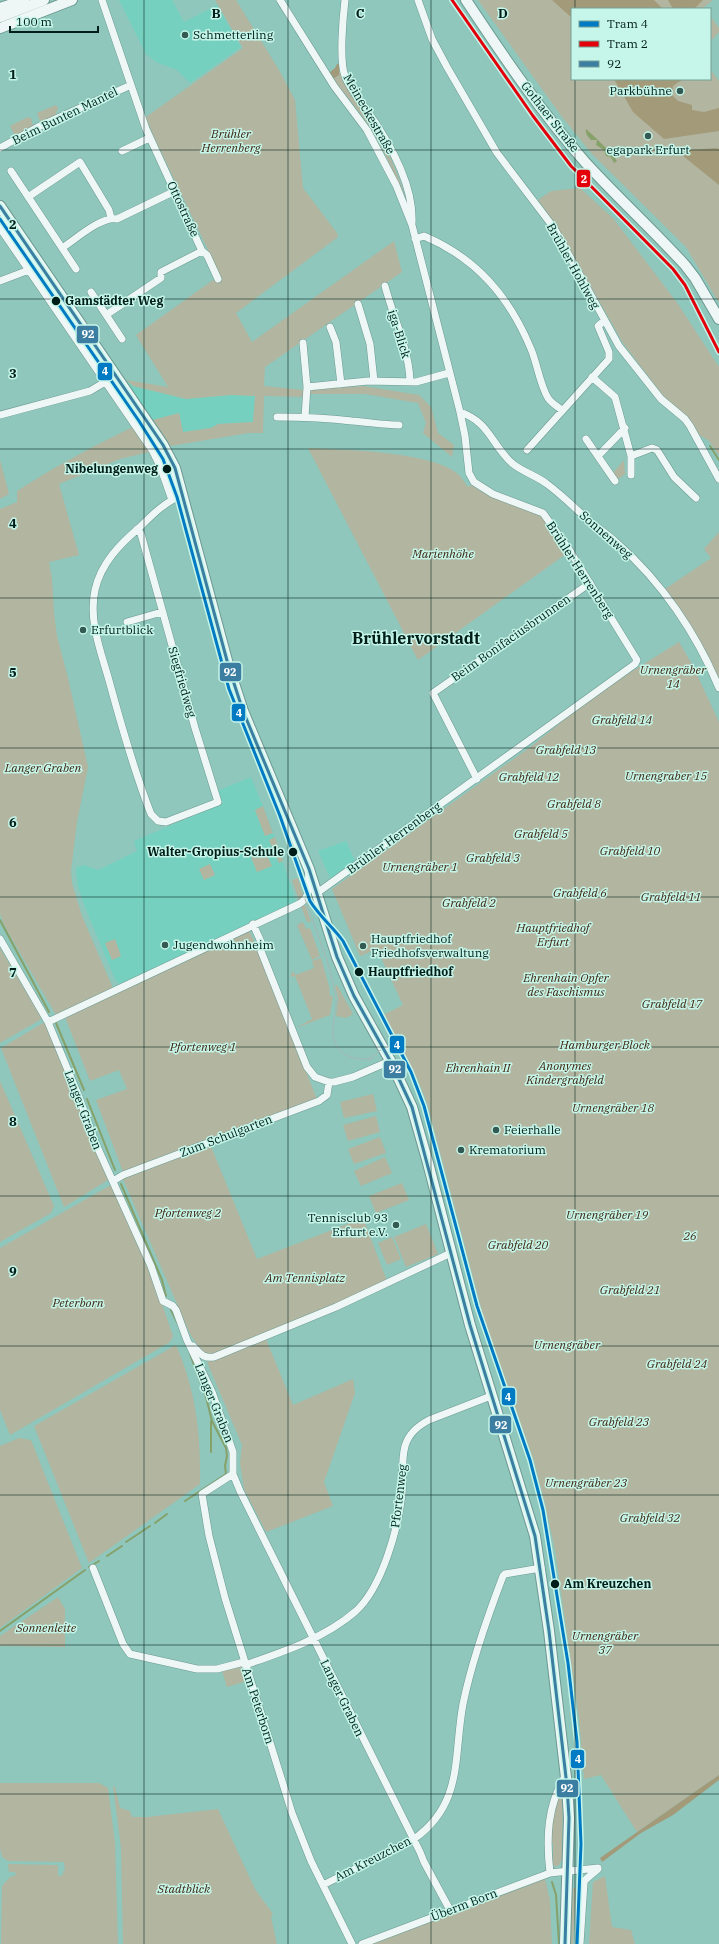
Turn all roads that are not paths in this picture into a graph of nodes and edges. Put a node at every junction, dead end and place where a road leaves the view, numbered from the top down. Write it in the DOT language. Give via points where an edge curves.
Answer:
graph roads {
  1 [pos="24,0"];
  2 [pos="44,0"];
  3 [pos="72,0"];
  4 [pos="102,0"];
  5 [pos="280,0"];
  6 [pos="345,0"];
  7 [pos="418,0"];
  8 [pos="466,0"];
  9 [pos="58,3"];
  10 [pos="0,8"];
  11 [pos="0,17"];
  12 [pos="0,21"];
  13 [pos="0,28"];
  14 [pos="131,85"];
  15 [pos="150,138"];
  16 [pos="0,148"];
  17 [pos="122,151"];
  18 [pos="11,172"];
  19 [pos="175,191"];
  20 [pos="28,197"];
  21 [pos="0,206"];
  22 [pos="111,218"];
  23 [pos="412,225"];
  24 [pos="0,228"];
  25 [pos="415,239"];
  26 [pos="62,248"];
  27 [pos="202,251"];
  28 [pos="40,264"];
  29 [pos="76,269"];
  30 [pos="29,270"];
  31 [pos="218,279"];
  32 [pos="0,281"];
  33 [pos="385,286"];
  34 [pos="91,292"];
  35 [pos="358,304"];
  36 [pos="106,315"];
  37 [pos="719,319"];
  38 [pos="604,321"];
  39 [pos="330,327"];
  40 [pos="122,339"];
  41 [pos="303,343"];
  42 [pos="450,373"];
  43 [pos="115,376"];
  44 [pos="592,377"];
  45 [pos="374,381"];
  46 [pos="105,382"];
  47 [pos="410,382"];
  48 [pos="341,384"];
  49 [pos="307,388"];
  50 [pos="562,410"];
  51 [pos="460,412"];
  52 [pos="0,416"];
  53 [pos="277,417"];
  54 [pos="305,417"];
  55 [pos="399,425"];
  56 [pos="624,428"];
  57 [pos="586,439"];
  58 [pos="527,450"];
  59 [pos="598,456"];
  60 [pos="631,456"];
  61 [pos="631,475"];
  62 [pos="719,479"];
  63 [pos="615,481"];
  64 [pos="183,495"];
  65 [pos="696,498"];
  66 [pos="172,500"];
  67 [pos="137,529"];
  68 [pos="590,583"];
  69 [pos="162,612"];
  70 [pos="127,622"];
  71 [pos="719,688"];
  72 [pos="477,779"];
  73 [pos="309,869"];
  74 [pos="317,893"];
  75 [pos="253,924"];
  76 [pos="0,939"];
  77 [pos="48,1022"];
  78 [pos="390,1061"];
  79 [pos="329,1082"];
  80 [pos="113,1181"];
  81 [pos="451,1253"];
  82 [pos="187,1340"];
  83 [pos="491,1396"];
  84 [pos="233,1474"];
  85 [pos="93,1568"];
  86 [pos="541,1568"];
  87 [pos="313,1638"];
  88 [pos="244,1663"];
  89 [pos="566,1775"];
  90 [pos="414,1839"];
  91 [pos="567,1871"];
  92 [pos="550,1873"];
  93 [pos="323,1885"];
  94 [pos="450,1910"];
  95 [pos="352,1944"];
  96 [pos="362,1944"];
  97 [pos="565,1944"];
  98 [pos="580,1944"];
  1 -- 10 [label="main road"];
  2 -- 11 [label="main road"];
  3 -- 9 [label="main road"];
  4 -- 14 [label="street, Ottostraße"];
  5 -- 23 [label="street, Brühler Herrenberg" via="334,86 374,142 393,178"];
  6 -- 23 [label="street, Meineckestraße" via="345,77 371,116 400,169 413,210"];
  7 -- 38 [label="street, Brühler Hohlweg" via="438,51 498,153 554,228"];
  8 -- 37 [label="main road, Gothaer Straße" via="523,82 569,142 685,265"];
  9 -- 12 [label="main road"];
  9 -- 13 [label="main road"];
  14 -- 15 [label="street, Ottostraße"];
  14 -- 16 [label="street, Beim Bunten Mantel" via="66,114"];
  15 -- 17 [label="street"];
  15 -- 19 [label="street, Ottostraße"];
  18 -- 20 [label="street"];
  19 -- 22 [label="street" via="117,219"];
  19 -- 27 [label="street, Ottostraße"];
  20 -- 22 [label="street" via="80,162 109,210"];
  20 -- 26 [label="street"];
  21 -- 28 [label="main road"];
  22 -- 26 [label="street" via="102,221"];
  23 -- 25 [label="street, Brühler Herrenberg"];
  24 -- 30 [label="street"];
  25 -- 42 [label="street, Brühler Herrenberg"];
  25 -- 50 [label="street" via="424,236 459,254 480,270 516,318 531,349 548,398"];
  26 -- 29 [label="street"];
  27 -- 31 [label="street, Ottostraße" via="207,255"];
  27 -- 36 [label="street" via="161,272 161,278"];
  28 -- 30 [label="street"];
  28 -- 43 [label="main road"];
  30 -- 32 [label="street"];
  30 -- 46 [label="street"];
  33 -- 47 [label="street, iga-Blick" via="402,339"];
  34 -- 36 [label="street"];
  35 -- 45 [label="street" via="370,344"];
  36 -- 40 [label="street"];
  38 -- 44 [label="street" via="598,326 610,356"];
  38 -- 62 [label="street, Brühler Hohlweg" via="650,387 690,426"];
  39 -- 48 [label="street" via="336,342"];
  41 -- 49 [label="street"];
  42 -- 47 [label="street"];
  42 -- 51 [label="street, Brühler Herrenberg"];
  43 -- 46 [label="street"];
  43 -- 64 [label="main road" via="162,445 175,468"];
  44 -- 50 [label="street"];
  44 -- 56 [label="street" via="615,397"];
  45 -- 47 [label="street"];
  45 -- 48 [label="street"];
  46 -- 52 [label="street" via="90,391"];
  46 -- 66 [label="street" via="152,450"];
  48 -- 49 [label="street"];
  49 -- 54 [label="street"];
  50 -- 58 [label="street"];
  51 -- 68 [label="street, Brühler Herrenberg" via="469,473 474,482 494,494 543,513"];
  51 -- 71 [label="street, Sonnenweg" via="486,428 514,465 547,484 618,543 646,572 692,633"];
  53 -- 54 [label="street"];
  54 -- 55 [label="street"];
  56 -- 59 [label="street"];
  56 -- 60 [label="street"];
  57 -- 59 [label="street"];
  59 -- 63 [label="street"];
  60 -- 61 [label="street"];
  60 -- 65 [label="street" via="652,448 657,450 674,476"];
  64 -- 66 [label="street"];
  64 -- 73 [label="main road" via="237,694"];
  66 -- 67 [label="street"];
  67 -- 69 [label="street, Siegfriedweg" via="141,534"];
  67 -- 69 [label="street, Siegfriedweg" via="115,550 103,568 95,590 94,624 128,749 151,814 158,821 166,822 218,802"];
  68 -- 72 [label="street, Beim Bonifaciusbrunnen" via="433,693"];
  68 -- 72 [label="street, Brühler Herrenberg" via="635,655 635,664"];
  69 -- 70 [label="street"];
  72 -- 74 [label="street, Brühler Herrenberg"];
  73 -- 74 [label="main road"];
  73 -- 75 [label="street" via="309,891 305,899"];
  74 -- 78 [label="main road" via="336,957"];
  75 -- 77 [label="street"];
  75 -- 79 [label="street" via="261,942 261,951 307,1067 314,1077"];
  76 -- 77 [label="street, Langer Graben"];
  77 -- 80 [label="street, Langer Graben"];
  78 -- 79 [label="street" via="353,1077"];
  78 -- 81 [label="main road" via="412,1107"];
  79 -- 80 [label="street, Zum Schulgarten" via="327,1094 319,1101 130,1172"];
  80 -- 82 [label="street, Langer Graben" via="151,1266 163,1301 176,1310"];
  81 -- 82 [label="street" via="368,1292 214,1357 203,1356"];
  81 -- 83 [label="main road"];
  82 -- 84 [label="street, Langer Graben" via="226,1428 233,1452"];
  83 -- 86 [label="main road" via="536,1536"];
  83 -- 87 [label="street, Pfortenweg" via="420,1424 409,1436 405,1446 402,1493 396,1529 382,1568 364,1601 356,1610"];
  84 -- 87 [label="street, Langer Graben"];
  84 -- 88 [label="street, Am Peterborn" via="202,1494 217,1567"];
  85 -- 88 [label="street, Pfortenweg" via="127,1650 137,1656 184,1666 213,1669"];
  86 -- 89 [label="main road"];
  86 -- 90 [label="street, Am Kreuzchen" via="503,1576 481,1632 463,1705 450,1792 439,1816"];
  87 -- 88 [label="street, Pfortenweg" via="278,1654"];
  87 -- 90 [label="street, Langer Graben"];
  88 -- 93 [label="street, Am Peterborn" via="292,1813"];
  89 -- 91 [label="main road" via="569,1818"];
  89 -- 92 [label="street" via="558,1788 548,1822"];
  90 -- 93 [label="street, Am Kreuzchen"];
  90 -- 94 [label="street, Langer Graben"];
  91 -- 92 [label="street, Überm Born"];
  91 -- 97 [label="main road"];
  91 -- 98 [label="street, Überm Born" via="598,1868 585,1880"];
  92 -- 94 [label="street, Überm Born"];
  93 -- 95 [label="street, Am Peterborn"];
  94 -- 96 [label="street, Überm Born"];
}
